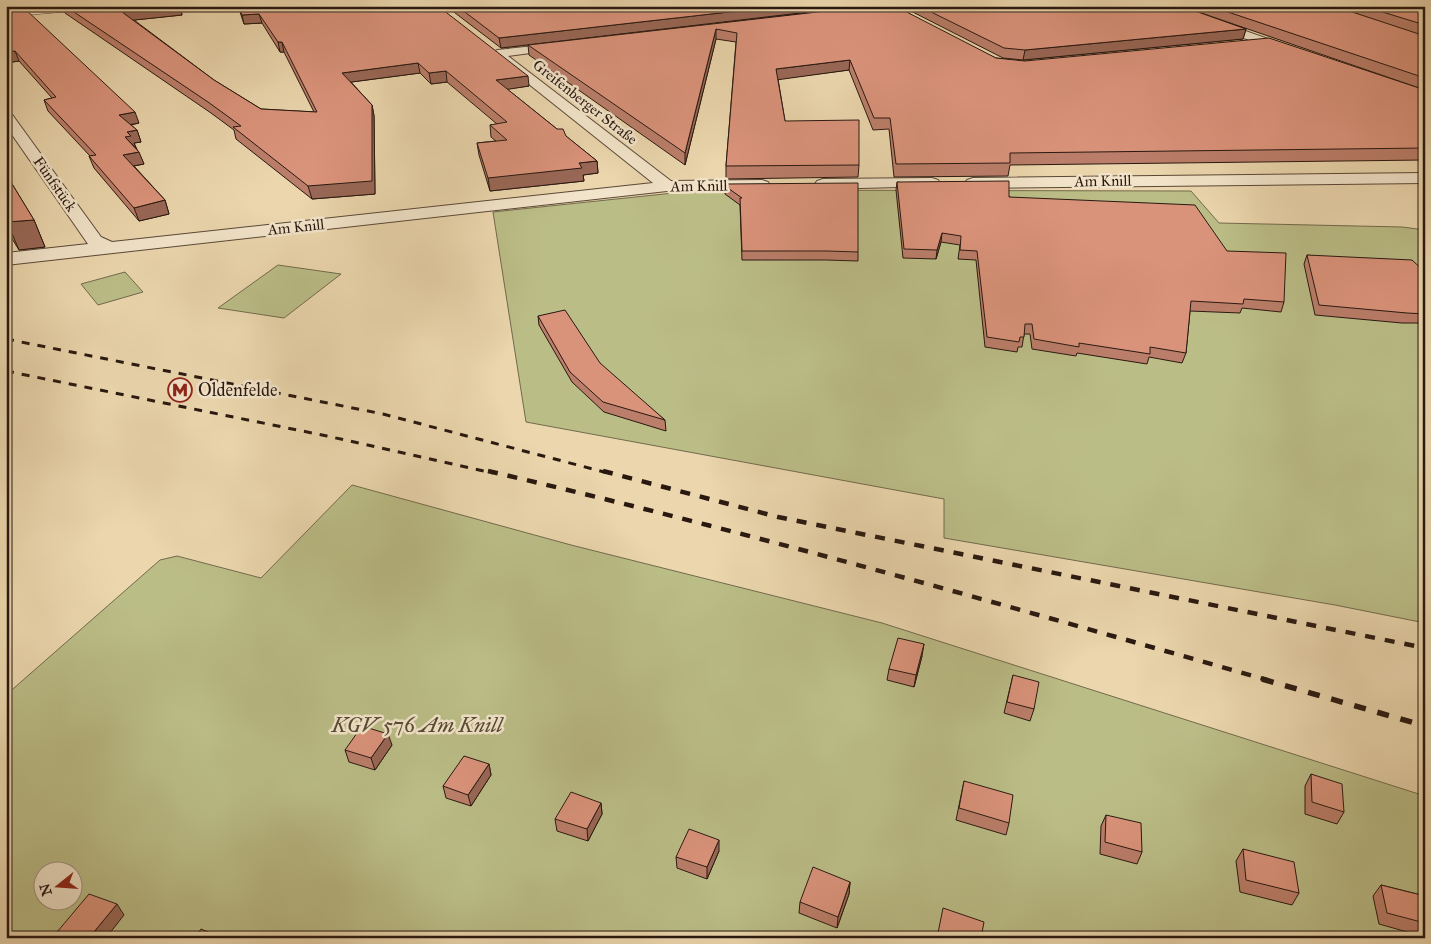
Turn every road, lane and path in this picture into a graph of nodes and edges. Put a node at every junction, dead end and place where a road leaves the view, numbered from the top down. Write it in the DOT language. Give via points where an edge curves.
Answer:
graph roads {
  1 [pos="92,6"];
  2 [pos="1164,6"];
  3 [pos="6,14"];
  4 [pos="1267,42"];
  5 [pos="574,45"];
  6 [pos="1238,45"];
  7 [pos="1302,54"];
  8 [pos="6,116"];
  9 [pos="1425,178"];
  10 [pos="775,185"];
  11 [pos="803,185"];
  12 [pos="667,186"];
  13 [pos="108,247"];
  14 [pos="6,259"];
  1 -- 3 [label="street"];
  2 -- 4 [label="street"];
  4 -- 6 [label="street"];
  4 -- 7 [label="street"];
  5 -- 12 [label="street, Greifenberger Straße" via="492,49"];
  8 -- 13 [label="street, Fünfstück" via="95,241"];
  9 -- 11 [label="street, Am Knill"];
  10 -- 12 [label="street, Am Knill"];
  12 -- 13 [label="street, Am Knill"];
  13 -- 14 [label="street, Am Knill"];
}
